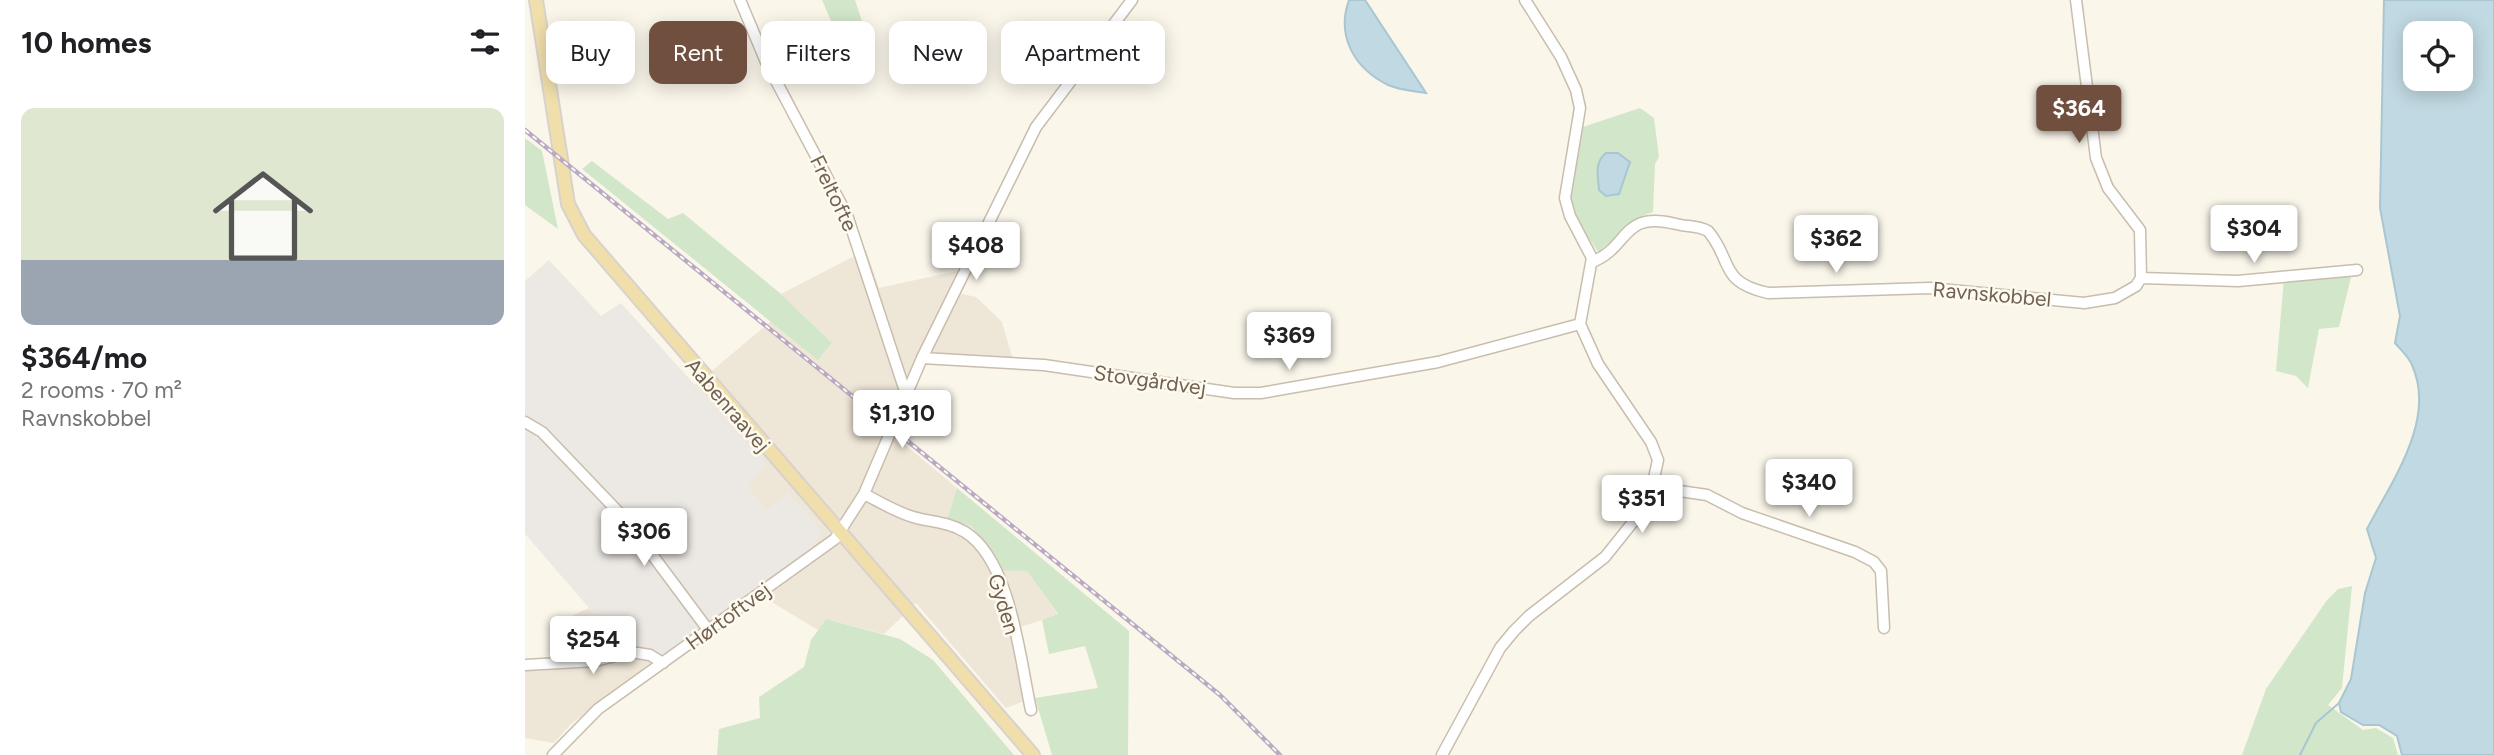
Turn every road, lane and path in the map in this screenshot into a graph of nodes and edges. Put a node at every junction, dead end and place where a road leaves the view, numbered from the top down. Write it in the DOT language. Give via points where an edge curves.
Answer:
graph roads {
  1 [pos="536,0"];
  2 [pos="740,0"];
  3 [pos="1132,0"];
  4 [pos="1525,0"];
  5 [pos="2076,0"];
  6 [pos="1592,262"];
  7 [pos="2357,270"];
  8 [pos="2141,278"];
  9 [pos="1580,324"];
  10 [pos="922,358"];
  11 [pos="907,394"];
  12 [pos="525,422"];
  13 [pos="1652,487"];
  14 [pos="864,494"];
  15 [pos="838,536"];
  16 [pos="1884,628"];
  17 [pos="709,631"];
  18 [pos="663,663"];
  19 [pos="525,665"];
  20 [pos="1031,710"];
  21 [pos="553,755"];
  22 [pos="1033,755"];
  23 [pos="1443,755"];
  1 -- 15 [label="main road, Aabenraavej" via="568,204 578,226"];
  2 -- 11 [label="street, Freltofte" via="766,62 847,215"];
  3 -- 10 [label="street" via="1036,127"];
  4 -- 6 [label="street" via="1576,90 1580,108 1565,198"];
  5 -- 8 [label="street" via="2096,158 2108,188 2140,230"];
  6 -- 8 [label="street, Ravnskobbel" via="1646,219 1657,219 1708,231 1733,277 1744,286 1768,293 1930,288 2084,303 2115,298"];
  6 -- 9 [label="street"];
  7 -- 8 [label="street" via="2238,281"];
  9 -- 10 [label="street, Stovgårdvej" via="1438,362 1261,393 1044,365"];
  9 -- 13 [label="street" via="1598,364 1655,450 1658,460"];
  10 -- 11 [label="street"];
  11 -- 14 [label="street"];
  12 -- 17 [label="street" via="542,432 627,521"];
  13 -- 16 [label="street" via="1707,495 1742,513 1874,562 1881,571"];
  13 -- 23 [label="street" via="1633,522 1605,557 1529,615 1500,648"];
  14 -- 15 [label="street"];
  14 -- 20 [label="street, Gyden" via="912,517 963,530 976,540 1006,595"];
  15 -- 17 [label="street, Hørtoftvej"];
  15 -- 22 [label="main road, Aabenraavej"];
  17 -- 18 [label="street, Hørtoftvej"];
  18 -- 19 [label="street" via="631,652 595,661"];
  18 -- 21 [label="street, Hørtoftvej" via="598,709"];
}
